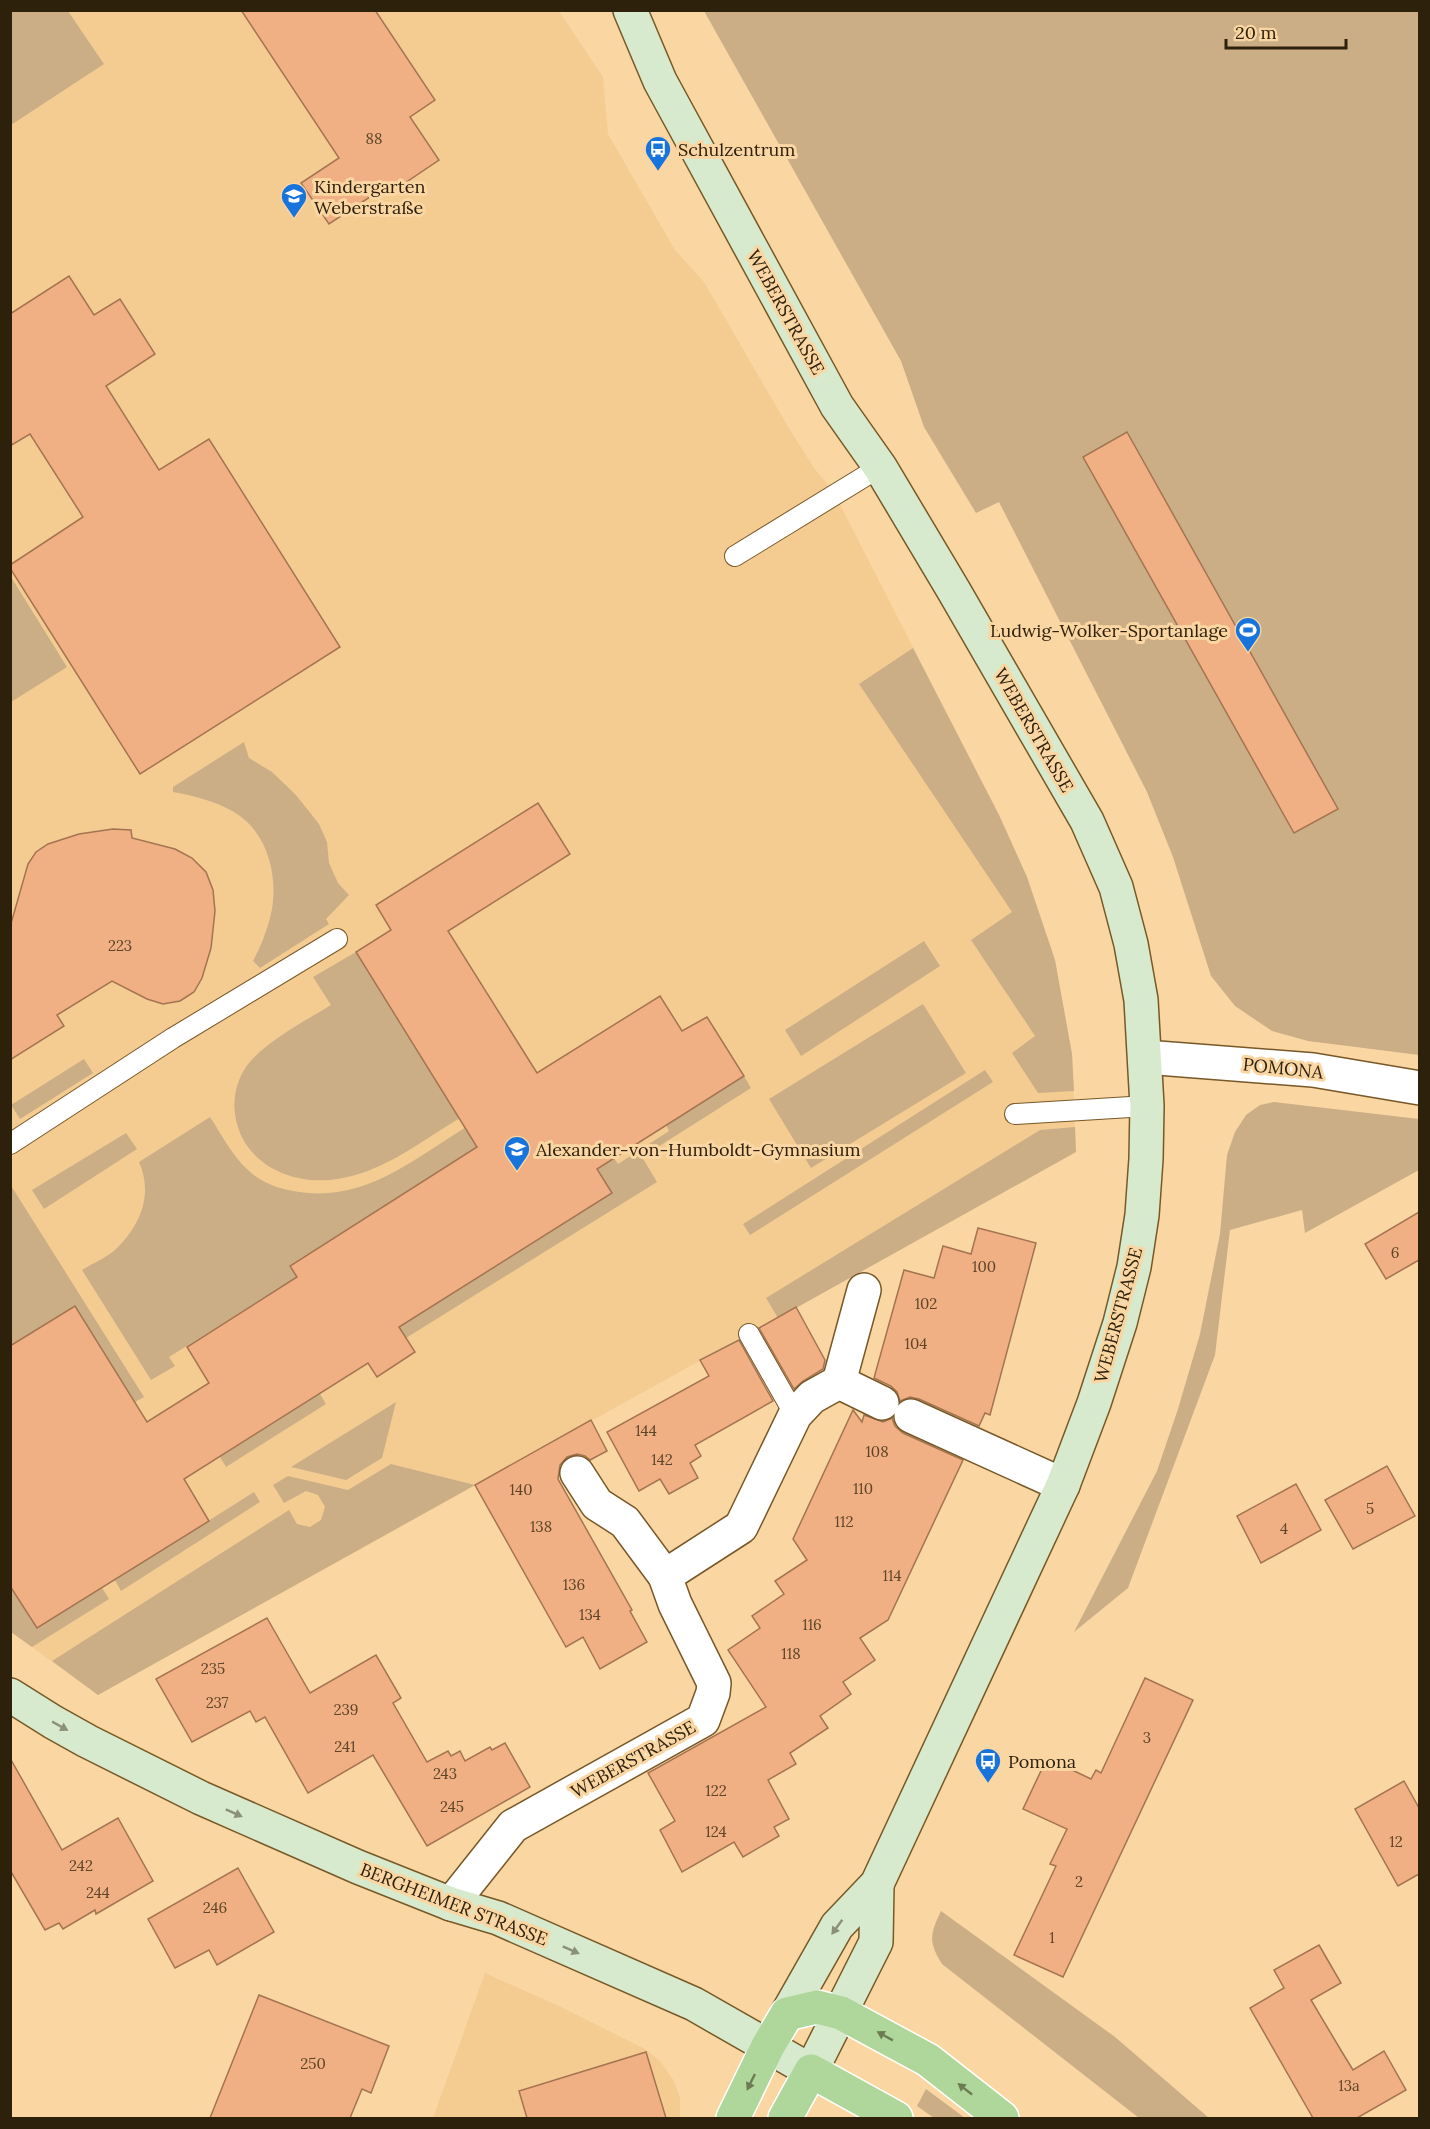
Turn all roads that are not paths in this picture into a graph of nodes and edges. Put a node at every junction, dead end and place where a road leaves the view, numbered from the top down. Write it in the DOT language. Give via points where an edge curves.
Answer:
graph roads {
  1 [pos="630,10"];
  2 [pos="880,467"];
  3 [pos="735,556"];
  4 [pos="337,939"];
  5 [pos="1145,1057"];
  6 [pos="1419,1088"];
  7 [pos="1147,1106"];
  8 [pos="1016,1114"];
  9 [pos="10,1144"];
  10 [pos="864,1290"];
  11 [pos="748,1334"];
  12 [pos="839,1382"];
  13 [pos="882,1402"];
  14 [pos="795,1415"];
  15 [pos="911,1416"];
  16 [pos="578,1473"];
  17 [pos="1063,1485"];
  18 [pos="665,1576"];
  19 [pos="10,1695"];
  20 [pos="877,1884"];
  21 [pos="451,1904"];
  22 [pos="841,2013"];
  23 [pos="787,2014"];
  24 [pos="768,2046"];
  25 [pos="811,2071"];
  26 [pos="733,2118"];
  27 [pos="785,2118"];
  28 [pos="896,2118"];
  29 [pos="1002,2118"];
  1 -- 2 [label="main road, WEBERSTRASSE" via="660,81 837,406"];
  2 -- 3 [label="lane"];
  2 -- 5 [label="main road, WEBERSTRASSE" via="1087,821 1116,886 1131,944 1141,1000"];
  4 -- 9 [label="lane" via="173,1038"];
  5 -- 6 [label="street, POMONA" via="1314,1070"];
  5 -- 7 [label="main road, WEBERSTRASSE"];
  7 -- 8 [label="lane"];
  7 -- 17 [label="main road, WEBERSTRASSE" via="1142,1215 1134,1267 1098,1391"];
  10 -- 12 [label="street"];
  11 -- 14 [label="lane"];
  12 -- 13 [label="street"];
  12 -- 14 [label="street" via="812,1397"];
  14 -- 18 [label="street" via="741,1527"];
  15 -- 17 [label="street"];
  16 -- 18 [label="street, WEBERSTRASSE" via="597,1504 625,1522"];
  17 -- 20 [label="main road, WEBERSTRASSE"];
  18 -- 21 [label="street, WEBERSTRASSE" via="714,1683 703,1720 513,1826"];
  19 -- 21 [label="main road, BERGHEIMER STRASSE, one-way" via="70,1732 201,1798"];
  20 -- 22 [label="main road, WEBERSTRASSE" via="876,1942"];
  20 -- 23 [label="main road, WEBERSTRASSE, one-way" via="837,1926"];
  21 -- 24 [label="main road, BERGHEIMER STRASSE, one-way" via="498,1918 694,2004"];
  22 -- 23 [label="main road" via="817,2007"];
  22 -- 25 [label="main road, WEBERSTRASSE"];
  29 -- 22 [label="main road, one-way" via="928,2060"];
  23 -- 24 [label="main road, WEBERSTRASSE"];
  24 -- 25 [label="main road, BERGHEIMER STRASSE"];
  24 -- 26 [label="main road, WEBERSTRASSE, one-way"];
  25 -- 27 [label="main road"];
  25 -- 28 [label="main road, BERGHEIMER STRASSE"];
}
